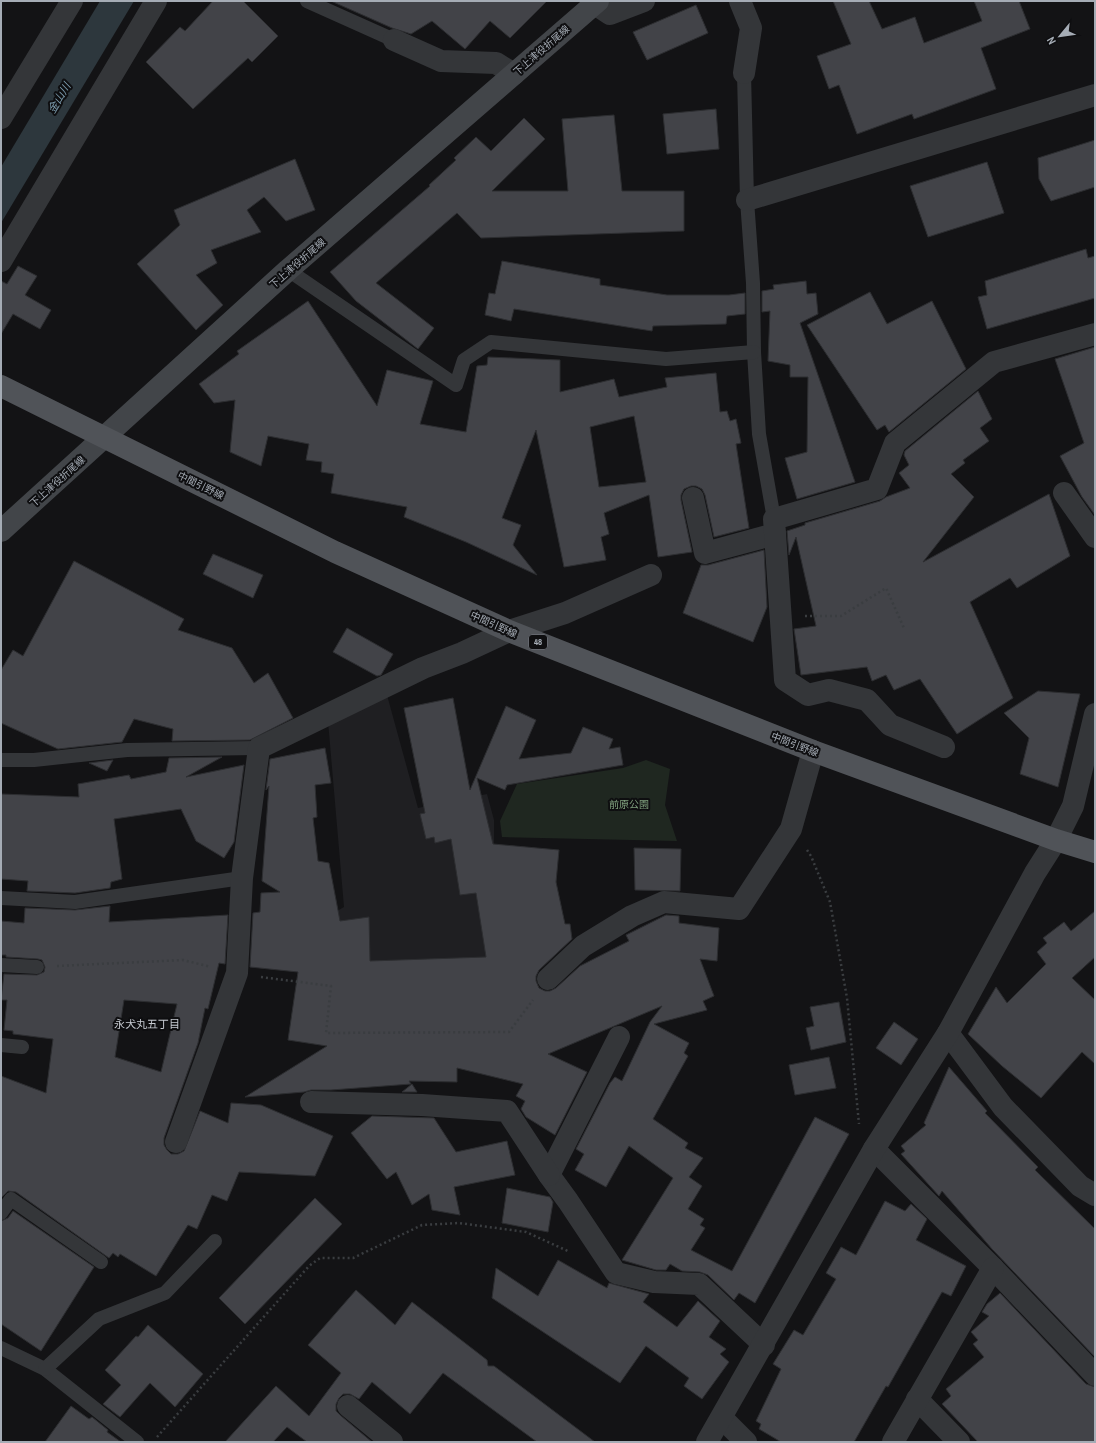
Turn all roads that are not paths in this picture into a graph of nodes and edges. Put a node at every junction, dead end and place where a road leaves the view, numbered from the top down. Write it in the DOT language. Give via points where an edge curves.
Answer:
graph roads {
  1 [pos="72,1"];
  2 [pos="156,1"];
  3 [pos="307,1"];
  4 [pos="644,1"];
  5 [pos="740,1"];
  6 [pos="596,3"];
  7 [pos="394,40"];
  8 [pos="744,73"];
  9 [pos="514,74"];
  10 [pos="1095,95"];
  11 [pos="1,118"];
  12 [pos="747,200"];
  13 [pos="1,261"];
  14 [pos="288,270"];
  15 [pos="1095,334"];
  16 [pos="754,352"];
  17 [pos="1,386"];
  18 [pos="105,438"];
  19 [pos="1064,493"];
  20 [pos="694,498"];
  21 [pos="775,527"];
  22 [pos="1,531"];
  23 [pos="1095,537"];
  24 [pos="651,575"];
  25 [pos="509,631"];
  26 [pos="1095,714"];
  27 [pos="944,747"];
  28 [pos="259,748"];
  29 [pos="813,751"];
  30 [pos="1,760"];
  31 [pos="1056,840"];
  32 [pos="1095,852"];
  33 [pos="242,878"];
  34 [pos="1,898"];
  35 [pos="1,964"];
  36 [pos="37,967"];
  37 [pos="548,979"];
  38 [pos="948,1033"];
  39 [pos="619,1037"];
  40 [pos="1,1044"];
  41 [pos="22,1047"];
  42 [pos="311,1102"];
  43 [pos="176,1142"];
  44 [pos="874,1149"];
  45 [pos="549,1175"];
  46 [pos="1095,1195"];
  47 [pos="1,1213"];
  48 [pos="215,1241"];
  49 [pos="101,1262"];
  50 [pos="993,1268"];
  51 [pos="764,1345"];
  52 [pos="1,1348"];
  53 [pos="45,1369"];
  54 [pos="1095,1375"];
  55 [pos="917,1399"];
  56 [pos="348,1406"];
  57 [pos="722,1418"];
  58 [pos="137,1442"];
  59 [pos="392,1442"];
  60 [pos="708,1442"];
  61 [pos="746,1442"];
  62 [pos="893,1442"];
  63 [pos="959,1442"];
  1 -- 11 [label="street"];
  2 -- 13 [label="street"];
  3 -- 7 [label="lane"];
  4 -- 6 [label="street" via="610,14"];
  5 -- 8 [label="street" via="751,28"];
  6 -- 9 [label="main road, 下上津役折尾線"];
  7 -- 9 [label="street" via="441,62 496,63"];
  8 -- 12 [label="lane"];
  9 -- 14 [label="main road, 下上津役折尾線"];
  10 -- 12 [label="street"];
  12 -- 16 [label="lane" via="753,283"];
  14 -- 16 [label="lane" via="456,385 464,360 491,342 666,359"];
  14 -- 18 [label="main road, 下上津役折尾線"];
  15 -- 21 [label="street" via="994,362 895,443 877,489"];
  16 -- 21 [label="lane" via="759,434"];
  17 -- 18 [label="main road, 中間引野線 / 48"];
  18 -- 22 [label="main road, 下上津役折尾線"];
  18 -- 25 [label="main road, 中間引野線 / 48" via="335,552"];
  19 -- 23 [label="street"];
  20 -- 21 [label="street" via="705,553"];
  21 -- 27 [label="street" via="785,680 808,695 830,690 867,700 890,725"];
  24 -- 25 [label="street" via="565,613"];
  25 -- 28 [label="street" via="423,668"];
  25 -- 29 [label="main road, 中間引野線 / 48"];
  26 -- 31 [label="street" via="1073,806"];
  28 -- 30 [label="lane" via="127,750 34,760"];
  28 -- 33 [label="street"];
  29 -- 31 [label="main road, 中間引野線 / 48"];
  29 -- 37 [label="street" via="791,829 738,909 664,902 632,916 583,946"];
  31 -- 32 [label="main road, 中間引野線 / 48"];
  31 -- 38 [label="street" via="1035,873"];
  33 -- 34 [label="lane" via="75,902"];
  33 -- 43 [label="street" via="237,973"];
  35 -- 36 [label="lane"];
  38 -- 44 [label="street"];
  38 -- 46 [label="street" via="1003,1107 1080,1186"];
  39 -- 45 [label="street"];
  40 -- 41 [label="lane"];
  42 -- 45 [label="street" via="422,1105 507,1111"];
  44 -- 50 [label="street"];
  44 -- 51 [label="street"];
  45 -- 51 [label="street" via="616,1273 654,1282 699,1284"];
  47 -- 49 [label="lane" via="11,1199"];
  48 -- 53 [label="lane" via="165,1293 99,1320"];
  50 -- 54 [label="street"];
  50 -- 55 [label="street"];
  51 -- 57 [label="street"];
  52 -- 53 [label="lane"];
  53 -- 58 [label="lane"];
  55 -- 62 [label="street"];
  55 -- 63 [label="street"];
  56 -- 59 [label="street"];
  57 -- 60 [label="street"];
  57 -- 61 [label="street"];
}
